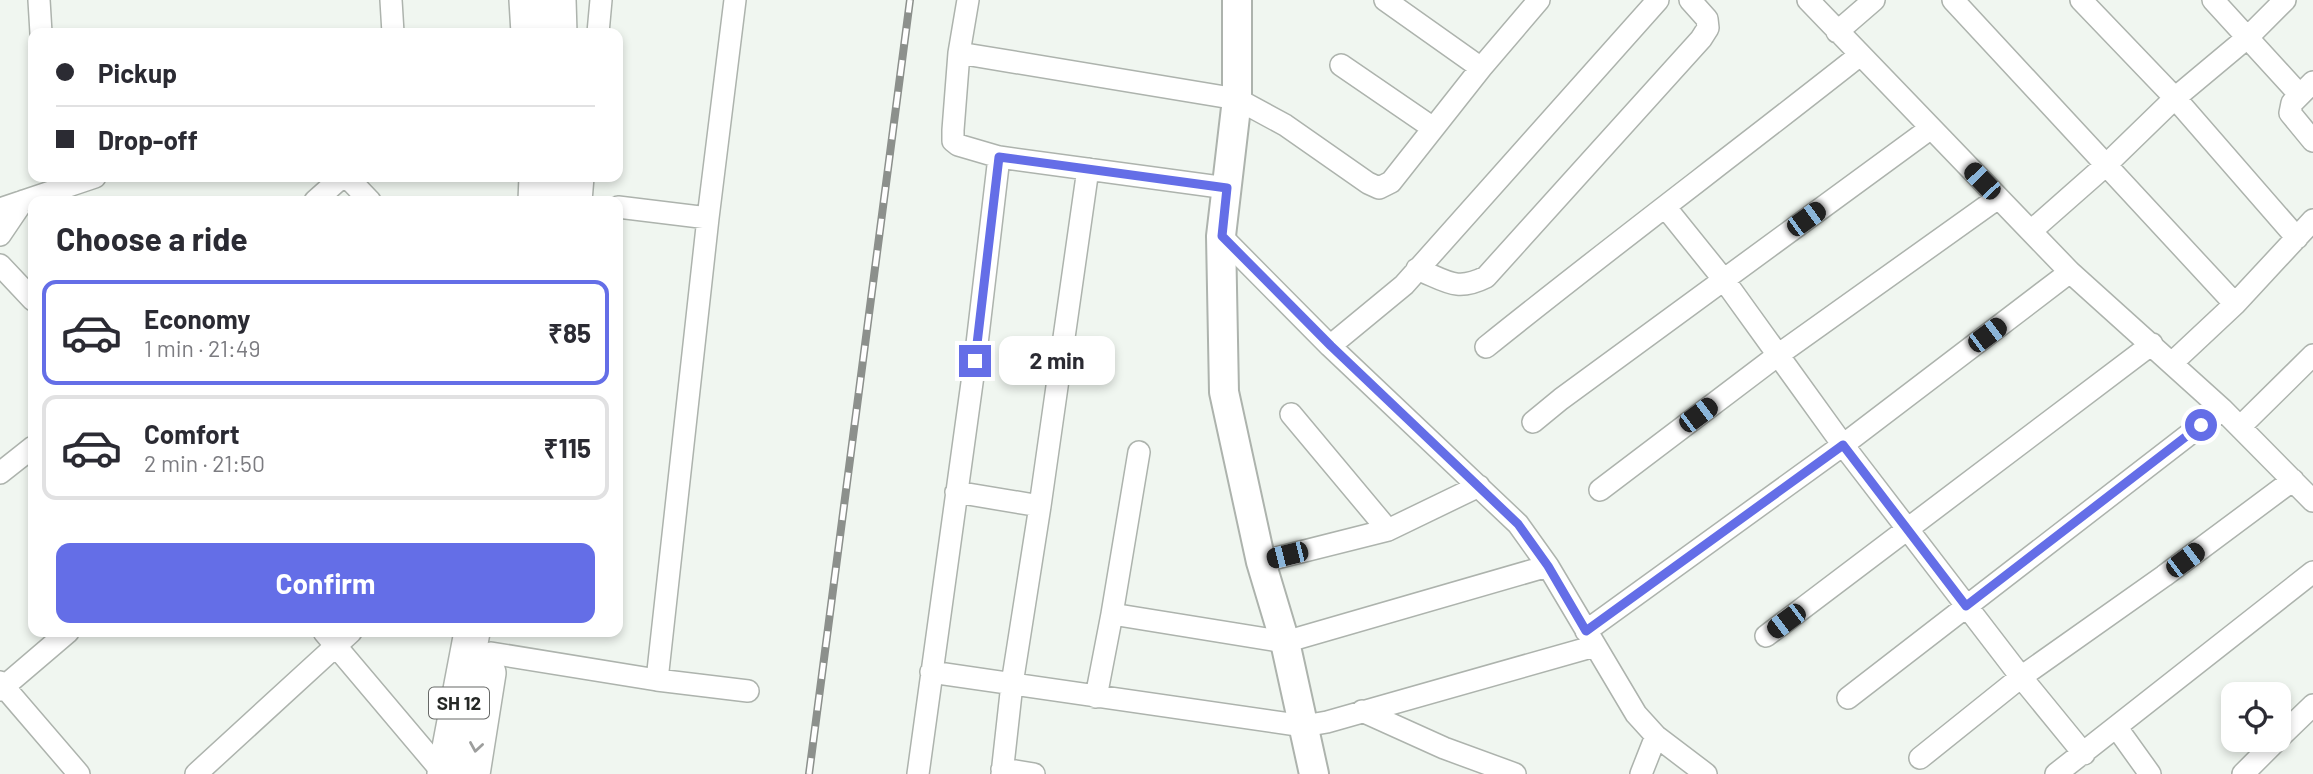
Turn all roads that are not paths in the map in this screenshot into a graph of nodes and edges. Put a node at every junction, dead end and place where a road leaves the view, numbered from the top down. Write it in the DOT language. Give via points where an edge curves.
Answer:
graph roads {
  1 [pos="39,0"];
  2 [pos="391,0"];
  3 [pos="527,0"];
  4 [pos="558,0"];
  5 [pos="601,0"];
  6 [pos="735,0"];
  7 [pos="968,0"];
  8 [pos="1237,0"];
  9 [pos="1385,0"];
  10 [pos="1657,0"];
  11 [pos="1690,0"];
  12 [pos="1808,0"];
  13 [pos="1874,0"];
  14 [pos="1953,0"];
  15 [pos="2081,0"];
  16 [pos="2213,0"];
  17 [pos="2285,0"];
  18 [pos="1533,2"];
  19 [pos="41,28"];
  20 [pos="393,28"];
  21 [pos="529,28"];
  22 [pos="559,28"];
  23 [pos="598,28"];
  24 [pos="1837,32"];
  25 [pos="2248,37"];
  26 [pos="960,53"];
  27 [pos="1860,55"];
  28 [pos="1341,65"];
  29 [pos="1481,68"];
  30 [pos="2306,88"];
  31 [pos="2175,98"];
  32 [pos="1246,104"];
  33 [pos="1433,128"];
  34 [pos="1931,128"];
  35 [pos="2313,141"];
  36 [pos="999,157"];
  37 [pos="2106,165"];
  38 [pos="1088,169"];
  39 [pos="336,182"];
  40 [pos="352,182"];
  41 [pos="52,184"];
  42 [pos="1227,188"];
  43 [pos="32,196"];
  44 [pos="321,196"];
  45 [pos="365,196"];
  46 [pos="28,198"];
  47 [pos="1998,198"];
  48 [pos="23,201"];
  49 [pos="623,208"];
  50 [pos="1666,208"];
  51 [pos="0,209"];
  52 [pos="708,218"];
  53 [pos="2313,220"];
  54 [pos="2031,231"];
  55 [pos="0,235"];
  56 [pos="1222,236"];
  57 [pos="2297,238"];
  58 [pos="0,265"];
  59 [pos="2070,272"];
  60 [pos="1724,280"];
  61 [pos="1405,283"];
  62 [pos="28,295"];
  63 [pos="2235,304"];
  64 [pos="2152,344"];
  65 [pos="1331,346"];
  66 [pos="1486,347"];
  67 [pos="1778,355"];
  68 [pos="2313,355"];
  69 [pos="2172,363"];
  70 [pos="2222,409"];
  71 [pos="1291,414"];
  72 [pos="1533,422"];
  73 [pos="2240,427"];
  74 [pos="1843,445"];
  75 [pos="28,451"];
  76 [pos="1139,452"];
  77 [pos="0,473"];
  78 [pos="2293,480"];
  79 [pos="1479,486"];
  80 [pos="1600,490"];
  81 [pos="956,492"];
  82 [pos="2313,500"];
  83 [pos="1040,506"];
  84 [pos="1388,530"];
  85 [pos="1909,530"];
  86 [pos="1261,562"];
  87 [pos="1548,566"];
  88 [pos="2313,572"];
  89 [pos="1966,606"];
  90 [pos="1112,614"];
  91 [pos="1766,636"];
  92 [pos="62,637"];
  93 [pos="336,637"];
  94 [pos="338,637"];
  95 [pos="486,639"];
  96 [pos="1590,639"];
  97 [pos="1285,642"];
  98 [pos="931,672"];
  99 [pos="2021,677"];
  100 [pos="657,680"];
  101 [pos="1012,684"];
  102 [pos="1,686"];
  103 [pos="748,691"];
  104 [pos="1096,697"];
  105 [pos="1848,698"];
  106 [pos="2313,705"];
  107 [pos="1362,711"];
  108 [pos="1304,726"];
  109 [pos="2291,727"];
  110 [pos="2117,728"];
  111 [pos="1656,736"];
  112 [pos="2266,752"];
  113 [pos="2084,754"];
  114 [pos="1920,758"];
  115 [pos="1002,772"];
  116 [pos="448,773"];
  117 [pos="79,774"];
  118 [pos="196,774"];
  119 [pos="918,774"];
  120 [pos="1034,774"];
  121 [pos="1314,774"];
  122 [pos="1515,774"];
  123 [pos="1641,774"];
  124 [pos="1706,774"];
  125 [pos="2056,774"];
  126 [pos="2150,774"];
  127 [pos="2243,774"];
  1 -- 19 [label="street"];
  2 -- 20 [label="street"];
  3 -- 21 [label="main road"];
  4 -- 22 [label="main road"];
  5 -- 23 [label="street"];
  6 -- 52 [label="street"];
  7 -- 26 [label="street"];
  8 -- 32 [label="street"];
  9 -- 29 [label="street"];
  10 -- 61 [label="street"];
  11 -- 61 [label="street" via="1707,19 1708,28 1701,39 1486,277 1457,286"];
  12 -- 24 [label="street"];
  13 -- 24 [label="street"];
  14 -- 37 [label="street"];
  15 -- 31 [label="street"];
  16 -- 25 [label="street"];
  17 -- 25 [label="street"];
  18 -- 29 [label="street"];
  24 -- 27 [label="street"];
  25 -- 30 [label="street"];
  25 -- 31 [label="street"];
  26 -- 32 [label="street"];
  26 -- 36 [label="street" via="953,141"];
  27 -- 34 [label="street"];
  27 -- 50 [label="street"];
  28 -- 33 [label="street"];
  29 -- 33 [label="street"];
  30 -- 35 [label="street" via="2292,103 2290,113"];
  31 -- 37 [label="street"];
  31 -- 57 [label="street"];
  32 -- 33 [label="street" via="1379,188 1391,182"];
  32 -- 42 [label="street"];
  34 -- 47 [label="street"];
  34 -- 60 [label="street"];
  36 -- 38 [label="street"];
  36 -- 81 [label="street"];
  37 -- 54 [label="street"];
  37 -- 63 [label="street"];
  38 -- 42 [label="street"];
  38 -- 83 [label="street"];
  39 -- 44 [label="street"];
  40 -- 45 [label="street"];
  41 -- 43 [label="street"];
  42 -- 56 [label="street"];
  46 -- 48 [label="street"];
  47 -- 54 [label="street"];
  47 -- 67 [label="street"];
  48 -- 51 [label="street"];
  48 -- 55 [label="street"];
  49 -- 52 [label="street"];
  50 -- 60 [label="street"];
  50 -- 66 [label="street"];
  52 -- 100 [label="street"];
  53 -- 57 [label="street"];
  54 -- 59 [label="street"];
  56 -- 65 [label="street"];
  56 -- 86 [label="street" via="1224,392"];
  57 -- 63 [label="street"];
  58 -- 62 [label="street"];
  59 -- 64 [label="street"];
  59 -- 74 [label="street"];
  60 -- 67 [label="street"];
  60 -- 72 [label="street"];
  61 -- 65 [label="street"];
  63 -- 69 [label="street"];
  64 -- 69 [label="street"];
  64 -- 85 [label="street"];
  65 -- 79 [label="street"];
  67 -- 74 [label="street"];
  67 -- 80 [label="street"];
  68 -- 73 [label="street"];
  69 -- 70 [label="street"];
  70 -- 73 [label="street"];
  70 -- 89 [label="street"];
  71 -- 84 [label="street"];
  73 -- 78 [label="street"];
  74 -- 85 [label="street"];
  74 -- 96 [label="street" via="1615,609"];
  75 -- 77 [label="street"];
  76 -- 90 [label="street"];
  78 -- 82 [label="street"];
  78 -- 99 [label="street"];
  79 -- 84 [label="street"];
  79 -- 87 [label="street" via="1518,524"];
  81 -- 83 [label="street"];
  81 -- 98 [label="street"];
  83 -- 101 [label="street"];
  84 -- 86 [label="street"];
  85 -- 89 [label="street"];
  85 -- 91 [label="street"];
  86 -- 97 [label="street"];
  87 -- 96 [label="street"];
  87 -- 97 [label="street"];
  88 -- 110 [label="street"];
  89 -- 99 [label="street"];
  89 -- 105 [label="street"];
  90 -- 97 [label="street"];
  90 -- 104 [label="street"];
  92 -- 102 [label="street"];
  93 -- 118 [label="street"];
  94 -- 116 [label="street"];
  95 -- 100 [label="street"];
  95 -- 116 [label="main road, SH 12"];
  96 -- 107 [label="street"];
  96 -- 111 [label="street" via="1636,714"];
  97 -- 108 [label="street"];
  98 -- 101 [label="street"];
  98 -- 119 [label="street"];
  99 -- 113 [label="street"];
  99 -- 114 [label="street"];
  100 -- 103 [label="street"];
  101 -- 104 [label="street"];
  101 -- 115 [label="street"];
  102 -- 117 [label="street"];
  104 -- 108 [label="street"];
  106 -- 109 [label="street"];
  107 -- 108 [label="street"];
  107 -- 122 [label="street"];
  108 -- 121 [label="street"];
  110 -- 113 [label="street"];
  110 -- 126 [label="street"];
  111 -- 123 [label="street"];
  111 -- 124 [label="street"];
  112 -- 127 [label="street"];
  113 -- 125 [label="street"];
  115 -- 120 [label="street"];
}
